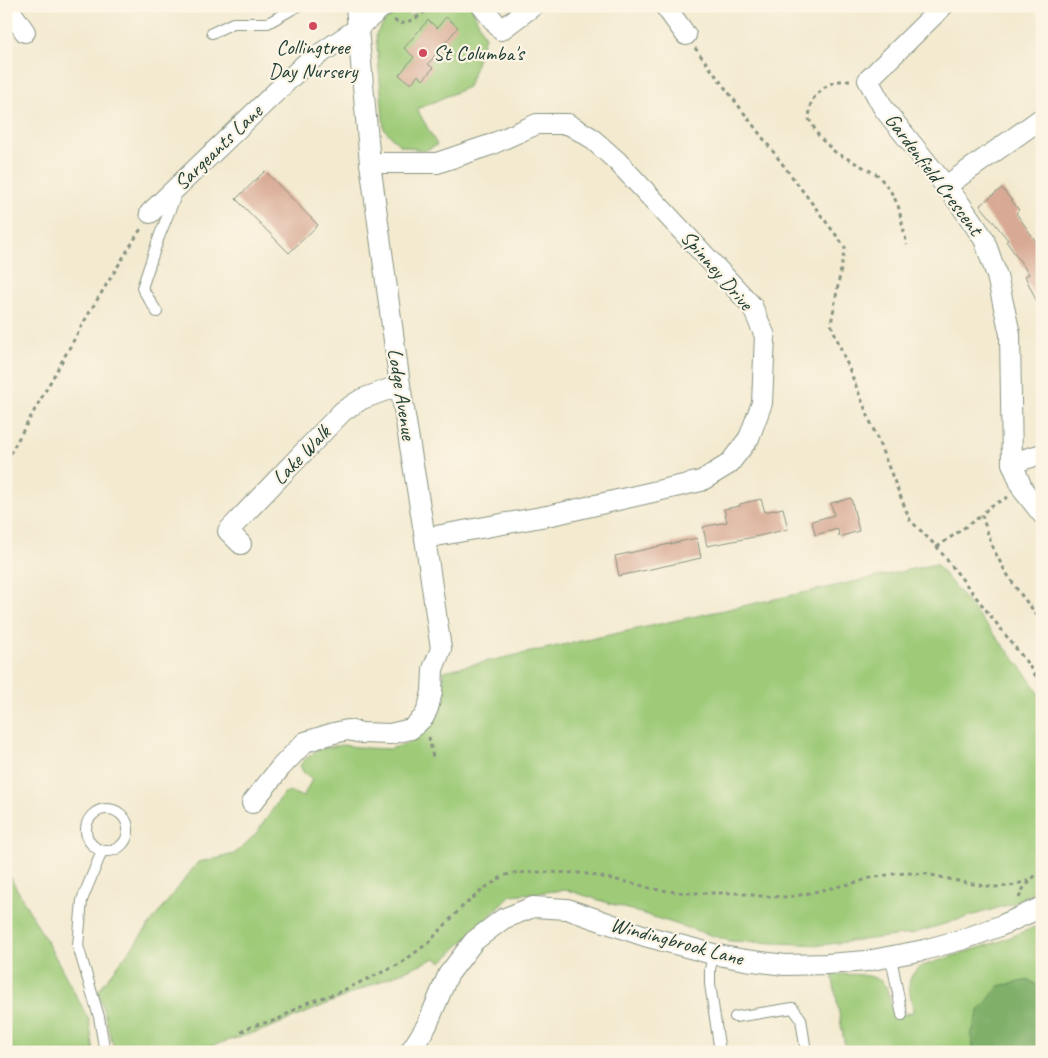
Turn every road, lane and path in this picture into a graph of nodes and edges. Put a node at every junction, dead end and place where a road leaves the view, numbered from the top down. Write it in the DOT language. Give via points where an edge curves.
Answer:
graph roads {
  1 [pos="298,6"];
  2 [pos="356,6"];
  3 [pos="432,6"];
  4 [pos="482,6"];
  5 [pos="533,6"];
  6 [pos="665,6"];
  7 [pos="943,6"];
  8 [pos="382,8"];
  9 [pos="8,10"];
  10 [pos="358,28"];
  11 [pos="26,32"];
  12 [pos="212,32"];
  13 [pos="686,35"];
  14 [pos="868,80"];
  15 [pos="1042,118"];
  16 [pos="370,163"];
  17 [pos="180,185"];
  18 [pos="946,186"];
  19 [pos="150,213"];
  20 [pos="907,245"];
  21 [pos="157,312"];
  22 [pos="400,385"];
  23 [pos="1042,454"];
  24 [pos="6,461"];
  25 [pos="1012,463"];
  26 [pos="1022,490"];
  27 [pos="1042,514"];
  28 [pos="982,515"];
  29 [pos="425,538"];
  30 [pos="241,544"];
  31 [pos="937,547"];
  32 [pos="1042,620"];
  33 [pos="1042,684"];
  34 [pos="252,803"];
  35 [pos="102,851"];
  36 [pos="1042,868"];
  37 [pos="1032,879"];
  38 [pos="736,893"];
  39 [pos="1019,901"];
  40 [pos="1042,907"];
  41 [pos="713,954"];
  42 [pos="891,957"];
  43 [pos="902,1015"];
  44 [pos="735,1017"];
  45 [pos="105,1052"];
  46 [pos="410,1052"];
  47 [pos="720,1052"];
  48 [pos="806,1052"];
  1 -- 12 [label="lane" via="268,23 233,23"];
  2 -- 10 [label="street, Lodge Avenue"];
  3 -- 8 [label="path" via="415,19 400,24"];
  4 -- 5 [label="street" via="500,30"];
  6 -- 13 [label="street"];
  7 -- 14 [label="street"];
  8 -- 10 [label="street, Sargeants Lane"];
  9 -- 11 [label="street"];
  10 -- 16 [label="street, Lodge Avenue"];
  10 -- 17 [label="street, Sargeants Lane" via="305,64"];
  13 -- 31 [label="path" via="845,247 831,324 910,520"];
  14 -- 18 [label="street, Gardenfield Crescent" via="884,109"];
  14 -- 20 [label="path" via="840,80 828,84 811,100 809,119 820,138 835,152 878,175 890,190 898,205"];
  15 -- 18 [label="street"];
  16 -- 22 [label="street, Lodge Avenue"];
  16 -- 29 [label="street, Spinney Drive" via="437,163 537,124 568,124 590,137 617,161 752,306 765,336 762,403 749,438 729,464 701,481 552,515"];
  17 -- 19 [label="street, Sargeants Lane"];
  17 -- 21 [label="lane" via="142,288"];
  18 -- 25 [label="street, Gardenfield Crescent" via="984,239 997,276 1010,334"];
  19 -- 24 [label="path" via="89,313"];
  22 -- 29 [label="street, Lodge Avenue"];
  22 -- 30 [label="street, Lake Walk" via="362,399 343,411 228,531"];
  23 -- 25 [label="street"];
  25 -- 26 [label="street, Gardenfield Crescent"];
  26 -- 27 [label="street, Gardenfield Crescent"];
  26 -- 28 [label="path" via="988,508"];
  28 -- 31 [label="path"];
  28 -- 32 [label="path" via="1006,572"];
  29 -- 34 [label="street, Lodge Avenue" via="441,649 432,668 432,692 424,717 412,729 390,734 348,730 305,742"];
  31 -- 33 [label="path"];
  35 -- 35 [label="lane" via="122,846 128,834 126,820 109,809 96,813 87,824 87,838"];
  35 -- 45 [label="lane" via="82,900 78,946 99,1017"];
  36 -- 37 [label="path"];
  37 -- 38 [label="path" via="1012,886 993,887 906,873 796,896"];
  37 -- 39 [label="path" via="1018,896"];
  40 -- 42 [label="street, Windingbrook Lane" via="964,939"];
  41 -- 42 [label="street, Windingbrook Lane" via="785,965"];
  41 -- 46 [label="street, Windingbrook Lane" via="645,936 567,909 533,907 502,919 474,941 448,975 427,1025"];
  41 -- 47 [label="lane" via="710,984"];
  42 -- 43 [label="lane"];
  44 -- 48 [label="lane" via="793,1008 801,1019"];
}
